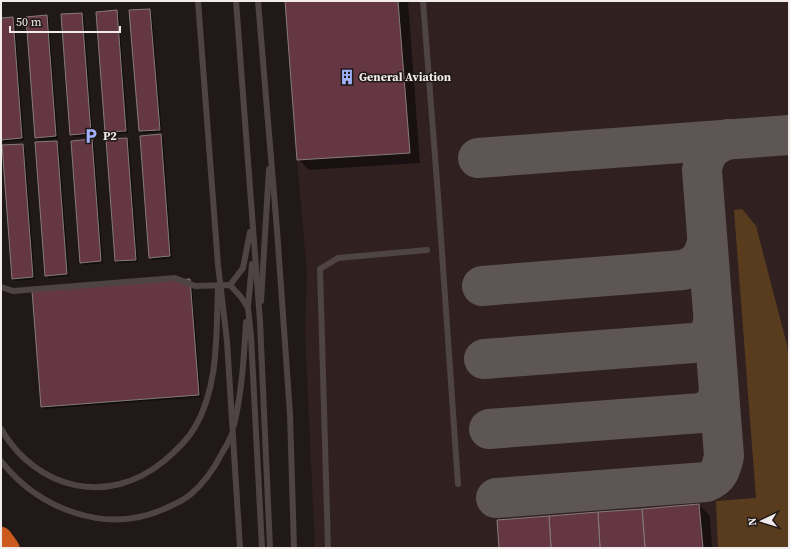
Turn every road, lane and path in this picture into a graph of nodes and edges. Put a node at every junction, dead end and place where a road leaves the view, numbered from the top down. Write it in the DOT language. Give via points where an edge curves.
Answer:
graph roads {
  1 [pos="198,1"];
  2 [pos="236,1"];
  3 [pos="258,1"];
  4 [pos="423,1"];
  5 [pos="270,149"];
  6 [pos="252,221"];
  7 [pos="427,250"];
  8 [pos="254,252"];
  9 [pos="218,265"];
  10 [pos="230,285"];
  11 [pos="1,287"];
  12 [pos="248,308"];
  13 [pos="260,321"];
  14 [pos="1,428"];
  15 [pos="1,461"];
  16 [pos="458,484"];
  17 [pos="1,537"];
  18 [pos="9,548"];
  19 [pos="240,548"];
  20 [pos="262,548"];
  21 [pos="270,548"];
  22 [pos="294,548"];
  23 [pos="328,548"];
  1 -- 9 [label="lane"];
  2 -- 6 [label="lane"];
  3 -- 5 [label="lane"];
  4 -- 16 [label="lane"];
  5 -- 13 [label="lane"];
  5 -- 22 [label="lane" via="290,414"];
  6 -- 8 [label="lane"];
  6 -- 10 [label="lane" via="243,268"];
  7 -- 23 [label="lane" via="338,258 320,269"];
  8 -- 12 [label="lane"];
  8 -- 13 [label="lane"];
  9 -- 14 [label="lane" via="216,345 209,390 195,427 170,457 142,476 106,488 89,487 66,483 43,472 20,454"];
  9 -- 19 [label="lane" via="227,341"];
  10 -- 11 [label="lane" via="195,286 175,278 13,291"];
  10 -- 12 [label="lane"];
  12 -- 15 [label="lane" via="238,409 232,436 209,475 191,494 151,514 130,518 98,518 78,514 41,497 19,481"];
  12 -- 20 [label="lane"];
  13 -- 21 [label="lane"];
  17 -- 18 [label="highway"];
}
